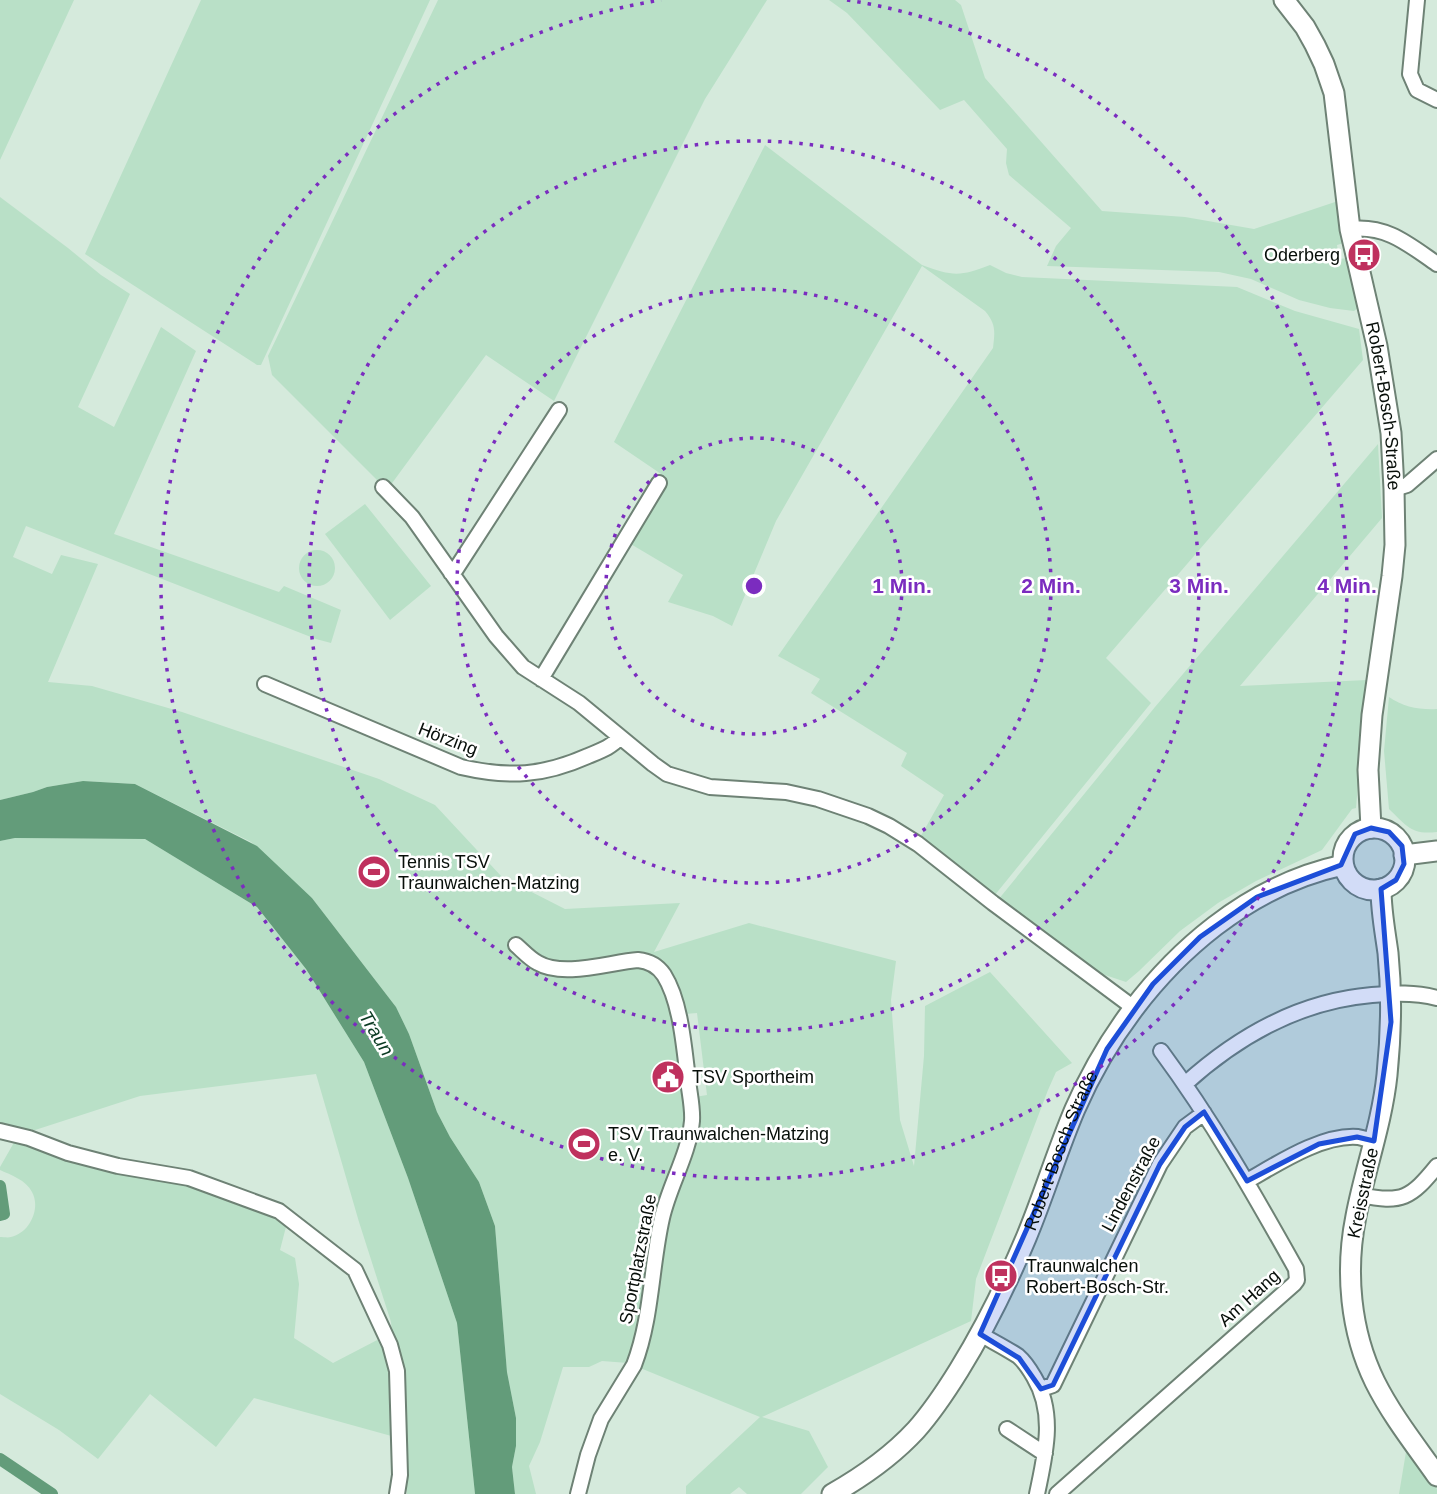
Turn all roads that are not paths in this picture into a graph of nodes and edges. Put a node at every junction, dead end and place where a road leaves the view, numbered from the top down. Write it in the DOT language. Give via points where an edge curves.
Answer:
graph roads {
  1 [pos="1284,0"];
  2 [pos="1417,0"];
  3 [pos="1437,100"];
  4 [pos="1350,229"];
  5 [pos="1437,264"];
  6 [pos="559,411"];
  7 [pos="1437,459"];
  8 [pos="659,483"];
  9 [pos="383,487"];
  10 [pos="1394,489"];
  11 [pos="451,573"];
  12 [pos="541,679"];
  13 [pos="265,684"];
  14 [pos="620,737"];
  15 [pos="1371,828"];
  16 [pos="1437,851"];
  17 [pos="1404,855"];
  18 [pos="1343,864"];
  19 [pos="1381,889"];
  20 [pos="516,945"];
  21 [pos="1390,993"];
  22 [pos="1437,998"];
  23 [pos="1134,1008"];
  24 [pos="1161,1051"];
  25 [pos="1185,1084"];
  26 [pos="1204,1113"];
  27 [pos="0,1131"];
  28 [pos="1374,1141"];
  29 [pos="1437,1166"];
  30 [pos="1247,1181"];
  31 [pos="1360,1195"];
  32 [pos="980,1334"];
  33 [pos="1041,1389"];
  34 [pos="1007,1429"];
  35 [pos="1045,1453"];
  36 [pos="1437,1476"];
  37 [pos="837,1493"];
  38 [pos="397,1494"];
  39 [pos="578,1494"];
  40 [pos="1039,1494"];
  41 [pos="1057,1494"];
  1 -- 4 [label="main road, Robert-Bosch-Straße" via="1315,45 1334,93"];
  2 -- 3 [label="street" via="1410,74 1417,90"];
  4 -- 5 [label="street" via="1391,233"];
  4 -- 10 [label="main road, Robert-Bosch-Straße" via="1386,399"];
  6 -- 11 [label="street"];
  7 -- 10 [label="street" via="1407,485"];
  8 -- 12 [label="street"];
  9 -- 11 [label="street"];
  10 -- 15 [label="main road, Robert-Bosch-Straße" via="1392,576 1371,715"];
  11 -- 12 [label="street" via="496,636 523,667"];
  12 -- 14 [label="street"];
  13 -- 14 [label="street, Hörzing" via="481,772 550,771 614,744"];
  14 -- 23 [label="street" via="667,774 710,787 818,799 890,825"];
  15 -- 17 [label="main road" via="1389,832"];
  15 -- 18 [label="main road" via="1349,840"];
  16 -- 17 [label="main road"];
  17 -- 19 [label="main road" via="1396,880"];
  18 -- 19 [label="main road" via="1353,882"];
  18 -- 23 [label="main road, Robert-Bosch-Straße" via="1303,875 1230,914 1176,959"];
  19 -- 21 [label="main road, Kreisstraße"];
  20 -- 39 [label="street, Sportplatzstraße" via="539,964 556,969 638,960 658,968 670,986 680,1020 692,1114 690,1134 662,1216 638,1355 601,1419"];
  21 -- 22 [label="street"];
  21 -- 25 [label="street" via="1326,1002 1286,1016 1247,1037"];
  21 -- 28 [label="main road, Kreisstraße" via="1387,1079"];
  23 -- 32 [label="main road, Robert-Bosch-Straße" via="1093,1073 1026,1237"];
  24 -- 25 [label="street, Am Hang"];
  25 -- 26 [label="street, Am Hang"];
  26 -- 30 [label="street, Am Hang"];
  26 -- 33 [label="street, Lindenstraße" via="1185,1127 1160,1164 1052,1385"];
  27 -- 38 [label="street" via="118,1166 189,1178 279,1211 355,1270 390,1345 397,1371"];
  28 -- 30 [label="street" via="1357,1137 1319,1144"];
  28 -- 31 [label="main road, Kreisstraße"];
  29 -- 31 [label="street" via="1404,1196 1381,1199"];
  30 -- 41 [label="street, Am Hang" via="1296,1269 1297,1280"];
  31 -- 36 [label="main road, Kreisstraße" via="1350,1266 1360,1343 1388,1405"];
  32 -- 33 [label="street" via="1019,1357"];
  32 -- 37 [label="main road, Robert-Bosch-Straße" via="917,1429"];
  33 -- 35 [label="street" via="1048,1430"];
  34 -- 35 [label="street"];
  35 -- 40 [label="street"];
}
